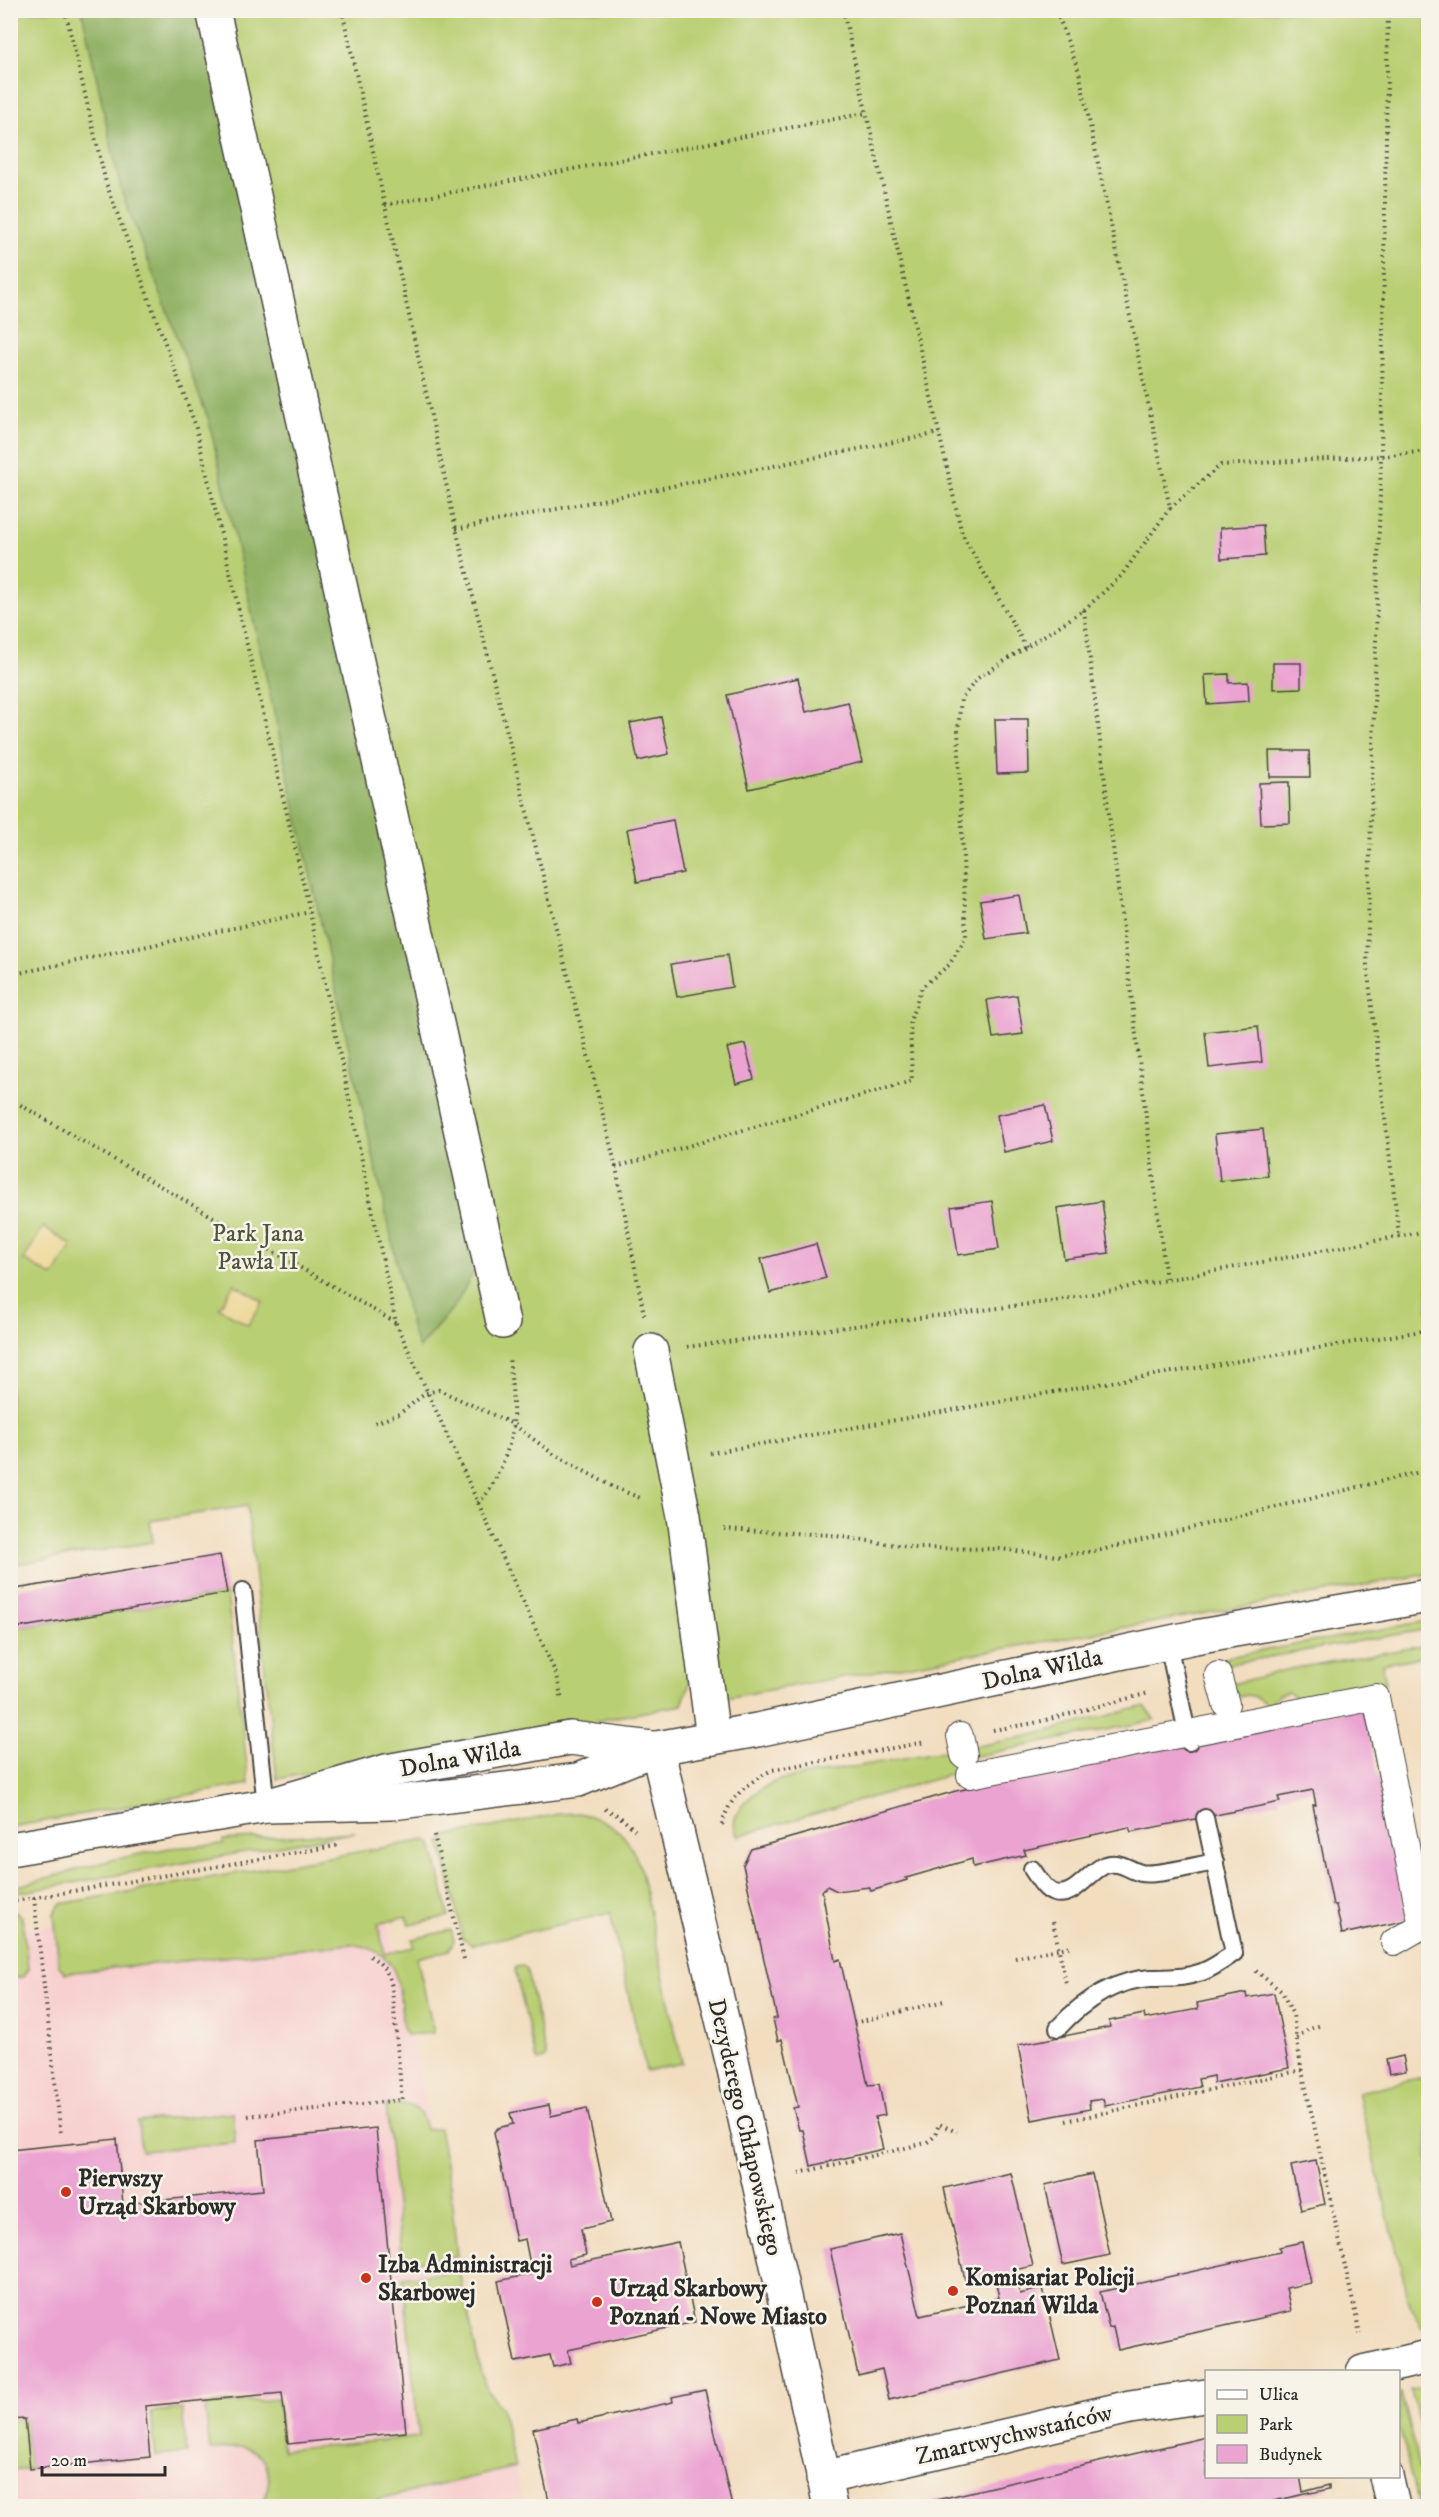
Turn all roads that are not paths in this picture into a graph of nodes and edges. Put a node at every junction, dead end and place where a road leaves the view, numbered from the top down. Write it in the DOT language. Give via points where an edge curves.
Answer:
graph roads {
  1 [pos="213,10"];
  2 [pos="503,1322"];
  3 [pos="651,1351"];
  4 [pos="243,1591"];
  5 [pos="1428,1596"];
  6 [pos="1168,1643"];
  7 [pos="1218,1675"];
  8 [pos="1226,1704"];
  9 [pos="713,1738"];
  10 [pos="1189,1743"];
  11 [pos="657,1748"];
  12 [pos="965,1755"];
  13 [pos="266,1806"];
  14 [pos="1205,1818"];
  15 [pos="10,1849"];
  16 [pos="1215,1862"];
  17 [pos="1032,1869"];
  18 [pos="1394,1942"];
  19 [pos="1058,2028"];
  20 [pos="1428,2357"];
  21 [pos="1370,2370"];
  22 [pos="1205,2396"];
  23 [pos="1386,2478"];
  24 [pos="826,2492"];
  25 [pos="1393,2506"];
  1 -- 2 [label="street"];
  3 -- 9 [label="street" via="684,1516"];
  4 -- 13 [label="lane"];
  5 -- 6 [label="street, Dolna Wilda"];
  6 -- 9 [label="street, Dolna Wilda"];
  6 -- 10 [label="lane"];
  7 -- 8 [label="street"];
  9 -- 11 [label="street, Dolna Wilda"];
  11 -- 13 [label="street, Dolna Wilda" via="578,1780 392,1803"];
  11 -- 24 [label="street, Dezyderego Chłapowskiego" via="734,2069"];
  12 -- 18 [label="street" via="1376,1697 1422,1926"];
  13 -- 15 [label="street, Dolna Wilda"];
  14 -- 16 [label="lane"];
  16 -- 17 [label="lane" via="1142,1873 1123,1865 1107,1864 1062,1894 1052,1893"];
  16 -- 19 [label="lane" via="1234,1953 1204,1972 1175,1979 1150,1978 1109,1989 1072,2013"];
  20 -- 21 [label="street"];
  22 -- 24 [label="street, Zmartwychwstańców" via="1130,2408"];
  23 -- 25 [label="street"];
}
